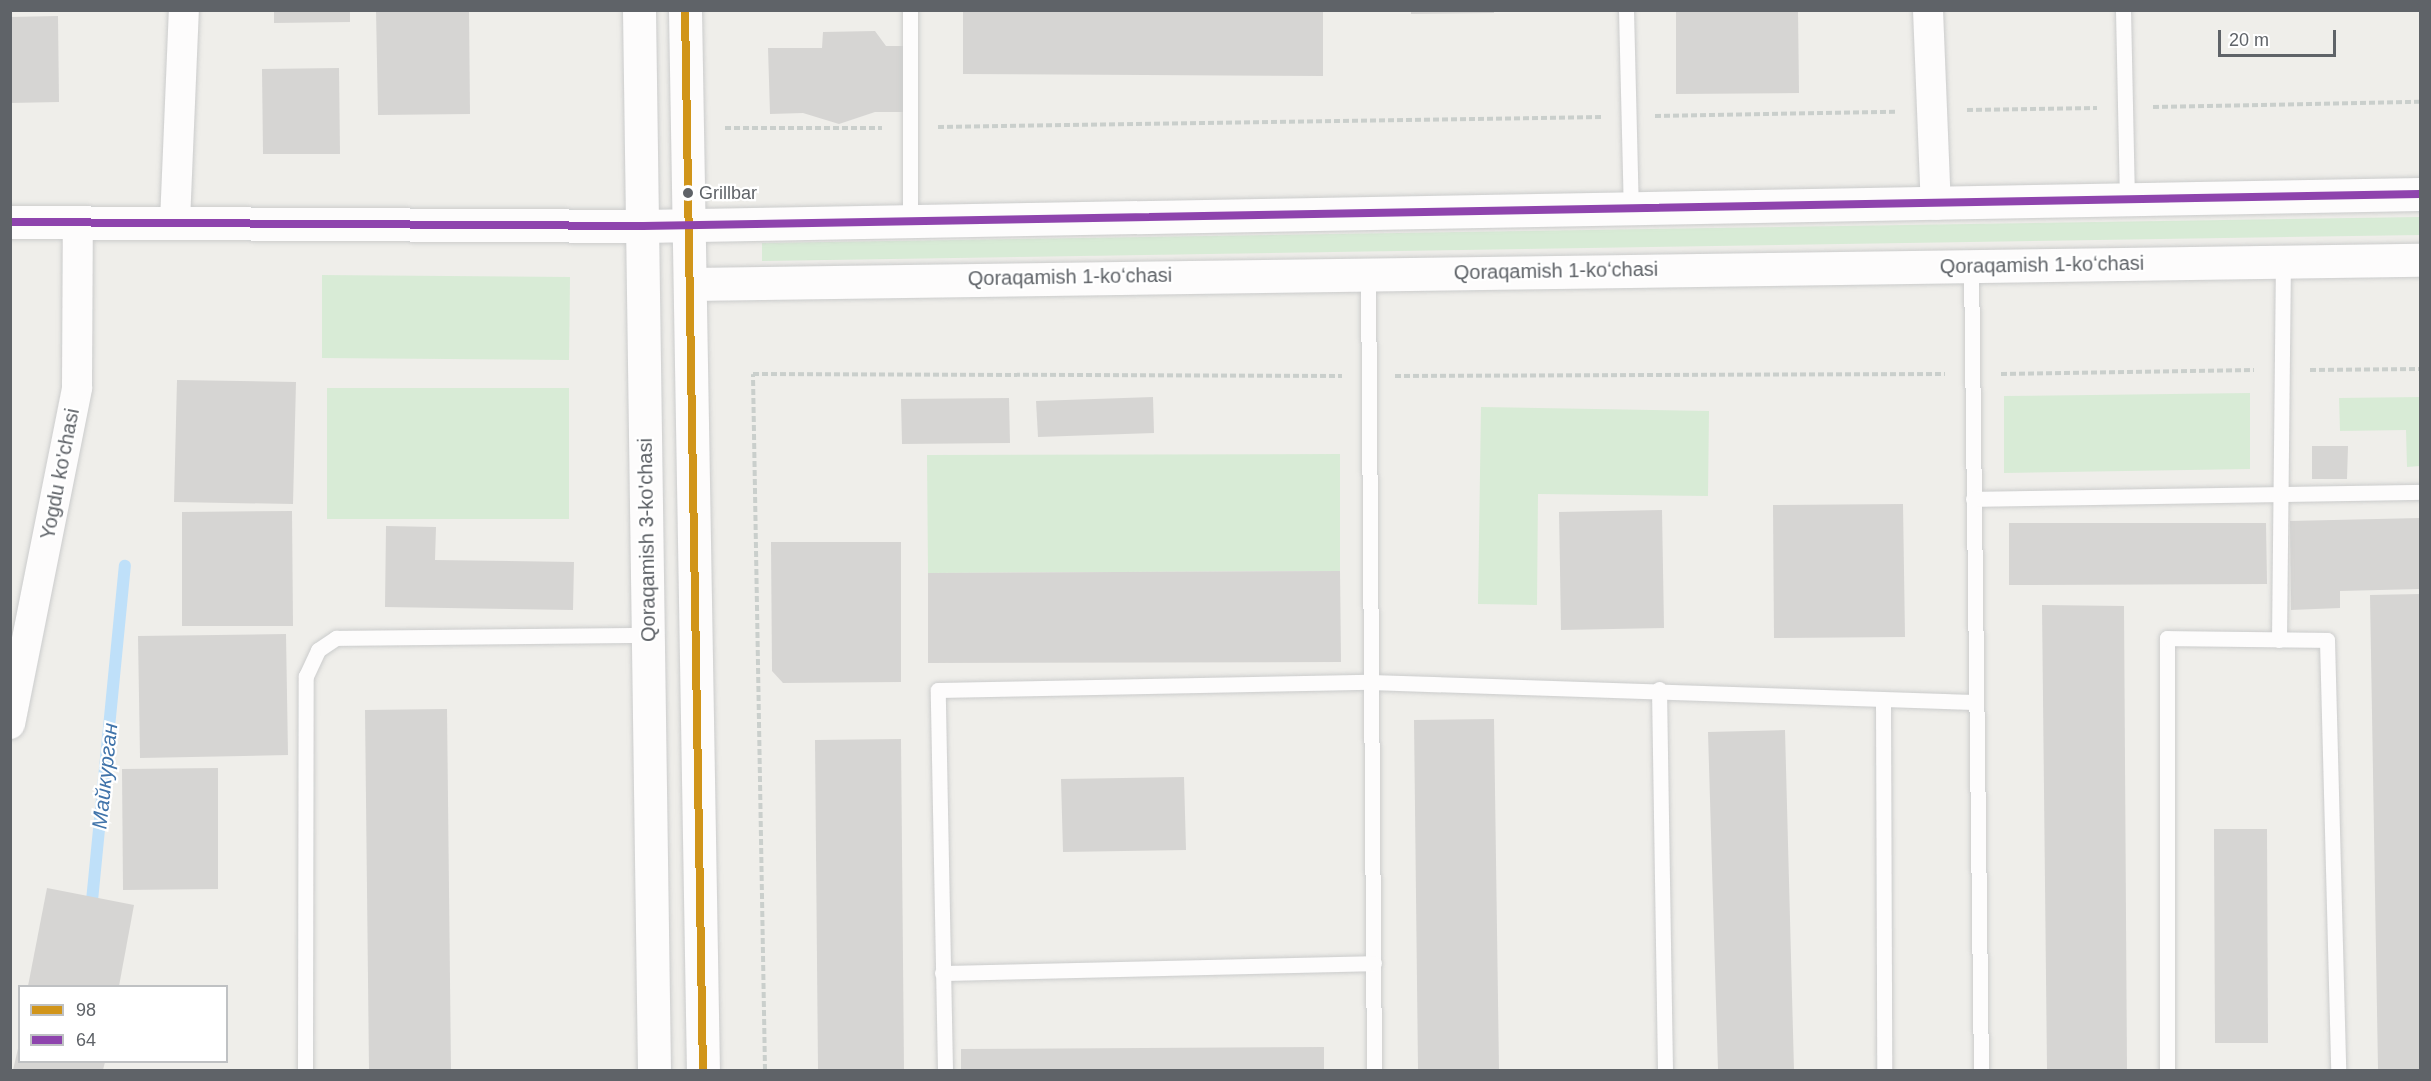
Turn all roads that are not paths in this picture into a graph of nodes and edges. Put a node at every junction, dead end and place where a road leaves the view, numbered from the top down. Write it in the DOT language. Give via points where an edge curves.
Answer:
graph roads {
  1 [pos="184,10"];
  2 [pos="639,10"];
  3 [pos="685,10"];
  4 [pos="910,10"];
  5 [pos="1626,10"];
  6 [pos="1928,10"];
  7 [pos="2123,10"];
  8 [pos="2421,194"];
  9 [pos="2127,201"];
  10 [pos="1935,205"];
  11 [pos="1631,210"];
  12 [pos="78,221"];
  13 [pos="910,221"];
  14 [pos="10,222"];
  15 [pos="175,222"];
  16 [pos="690,225"];
  17 [pos="643,226"];
  18 [pos="2421,260"];
  19 [pos="2283,262"];
  20 [pos="1971,266"];
  21 [pos="1368,273"];
  22 [pos="691,284"];
  23 [pos="2421,492"];
  24 [pos="2281,494"];
  25 [pos="1973,499"];
  26 [pos="648,635"];
  27 [pos="2279,640"];
  28 [pos="1370,682"];
  29 [pos="1659,689"];
  30 [pos="1883,701"];
  31 [pos="1974,702"];
  32 [pos="10,724"];
  33 [pos="1374,963"];
  34 [pos="942,973"];
  35 [pos="305,1071"];
  36 [pos="654,1071"];
  37 [pos="703,1071"];
  38 [pos="945,1071"];
  39 [pos="1374,1071"];
  40 [pos="1665,1071"];
  41 [pos="1884,1071"];
  42 [pos="1982,1071"];
  43 [pos="2167,1071"];
  44 [pos="2338,1071"];
  1 -- 15 [label="street"];
  2 -- 17 [label="main road, Qoraqamish 3-ko'chasi"];
  3 -- 16 [label="main road"];
  4 -- 13 [label="lane"];
  5 -- 11 [label="lane"];
  6 -- 10 [label="street"];
  7 -- 9 [label="lane"];
  8 -- 9 [label="main road"];
  9 -- 10 [label="main road"];
  10 -- 11 [label="main road"];
  11 -- 13 [label="main road"];
  12 -- 14 [label="main road"];
  12 -- 15 [label="main road"];
  12 -- 32 [label="street, Yogdu ko'chasi" via="77,388"];
  13 -- 16 [label="main road"];
  15 -- 17 [label="main road"];
  16 -- 17 [label="main road"];
  16 -- 22 [label="main road"];
  17 -- 22 [label="main road"];
  17 -- 26 [label="main road, Qoraqamish 3-ko'chasi"];
  18 -- 19 [label="main road, Qoraqamish 1-koʻchasi"];
  19 -- 20 [label="main road, Qoraqamish 1-koʻchasi"];
  19 -- 24 [label="lane"];
  20 -- 21 [label="main road, Qoraqamish 1-koʻchasi"];
  20 -- 25 [label="lane"];
  21 -- 22 [label="main road, Qoraqamish 1-koʻchasi"];
  21 -- 28 [label="lane"];
  22 -- 37 [label="main road"];
  23 -- 24 [label="lane"];
  24 -- 25 [label="lane"];
  24 -- 27 [label="lane"];
  25 -- 31 [label="lane"];
  26 -- 35 [label="lane" via="336,638 318,650 306,676"];
  26 -- 36 [label="main road, Qoraqamish 3-ko'chasi"];
  27 -- 43 [label="lane" via="2167,638"];
  27 -- 44 [label="lane" via="2327,640"];
  28 -- 29 [label="lane"];
  28 -- 33 [label="lane"];
  28 -- 34 [label="lane" via="938,690"];
  29 -- 30 [label="lane"];
  29 -- 40 [label="lane"];
  30 -- 31 [label="lane"];
  30 -- 41 [label="lane"];
  31 -- 42 [label="lane"];
  33 -- 34 [label="lane"];
  33 -- 39 [label="lane"];
  34 -- 38 [label="lane"];
}
